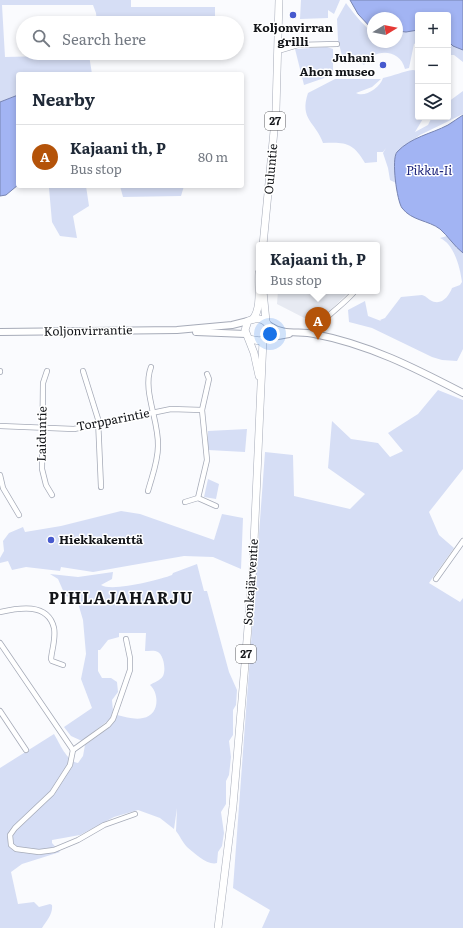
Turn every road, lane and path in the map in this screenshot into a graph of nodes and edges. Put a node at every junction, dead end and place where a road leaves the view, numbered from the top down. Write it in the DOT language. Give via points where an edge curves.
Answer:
graph roads {
  1 [pos="279,0"];
  2 [pos="337,44"];
  3 [pos="278,51"];
  4 [pos="264,242"];
  5 [pos="258,294"];
  6 [pos="263,294"];
  7 [pos="352,294"];
  8 [pos="251,320"];
  9 [pos="268,324"];
  10 [pos="177,330"];
  11 [pos="0,332"];
  12 [pos="296,333"];
  13 [pos="314,334"];
  14 [pos="247,336"];
  15 [pos="265,339"];
  16 [pos="152,367"];
  17 [pos="47,371"];
  18 [pos="83,371"];
  19 [pos="207,374"];
  20 [pos="260,378"];
  21 [pos="463,393"];
  22 [pos="202,410"];
  23 [pos="154,412"];
  24 [pos="98,424"];
  25 [pos="0,426"];
  26 [pos="43,428"];
  27 [pos="0,475"];
  28 [pos="101,487"];
  29 [pos="2,489"];
  30 [pos="148,491"];
  31 [pos="52,495"];
  32 [pos="198,498"];
  33 [pos="185,502"];
  34 [pos="216,506"];
  35 [pos="19,515"];
  36 [pos="463,541"];
  37 [pos="436,579"];
  38 [pos="0,612"];
  39 [pos="126,639"];
  40 [pos="0,643"];
  41 [pos="63,665"];
  42 [pos="0,711"];
  43 [pos="26,750"];
  44 [pos="73,750"];
  45 [pos="135,814"];
  46 [pos="218,928"];
  1 -- 3 [label="highway, Ouluntie / 27"];
  2 -- 3 [label="street" via="298,45"];
  3 -- 4 [label="highway, Ouluntie / 27" via="276,110"];
  5 -- 8 [label="highway" via="257,312"];
  6 -- 9 [label="highway"];
  7 -- 13 [label="street" via="317,327"];
  8 -- 9 [label="highway" via="263,319"];
  8 -- 10 [label="main road, Koljonvirrantie" via="225,326"];
  8 -- 14 [label="highway" via="245,330"];
  9 -- 12 [label="main road" via="273,329"];
  9 -- 15 [label="highway"];
  10 -- 11 [label="main road, Koljonvirrantie"];
  10 -- 14 [label="main road, Koljonvirrantie"];
  12 -- 13 [label="main road"];
  12 -- 15 [label="main road"];
  13 -- 21 [label="main road" via="363,346 391,357"];
  14 -- 15 [label="highway" via="256,341"];
  14 -- 20 [label="highway, Sonkajärventie / 27"];
  15 -- 20 [label="highway, Sonkajärventie / 27"];
  16 -- 23 [label="street" via="149,383"];
  17 -- 26 [label="street, Laiduntie" via="43,383"];
  18 -- 24 [label="street"];
  19 -- 22 [label="street" via="209,379"];
  20 -- 46 [label="highway, Sonkajärventie / 27" via="248,636"];
  22 -- 23 [label="street, Torpparintie"];
  22 -- 32 [label="street" via="207,460"];
  23 -- 24 [label="street, Torpparintie"];
  23 -- 30 [label="street" via="158,452"];
  24 -- 26 [label="street, Torpparintie" via="74,429"];
  24 -- 28 [label="street"];
  25 -- 26 [label="street, Torpparintie"];
  26 -- 31 [label="street, Laiduntie" via="42,469 46,485"];
  27 -- 29 [label="street"];
  29 -- 35 [label="street"];
  32 -- 33 [label="street"];
  32 -- 34 [label="street"];
  36 -- 37 [label="street"];
  38 -- 41 [label="street" via="29,607 45,615 54,628 52,662"];
  39 -- 44 [label="street" via="130,670 113,719"];
  40 -- 44 [label="street"];
  42 -- 43 [label="street"];
  44 -- 45 [label="street" via="70,765 52,793 10,835 11,844 16,850 54,850 104,825"];
}
